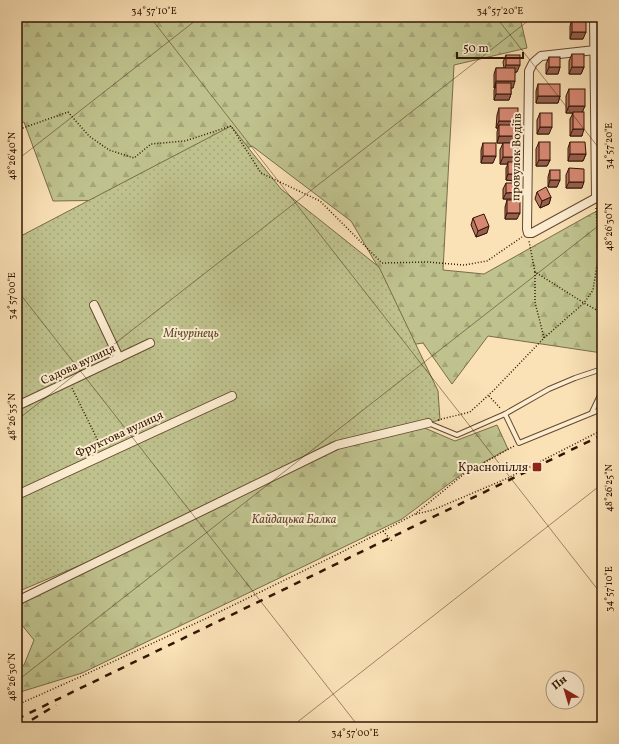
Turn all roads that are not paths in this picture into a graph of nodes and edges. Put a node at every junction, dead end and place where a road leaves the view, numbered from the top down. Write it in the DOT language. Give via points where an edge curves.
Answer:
graph roads {
  1 [pos="594,17"];
  2 [pos="595,50"];
  3 [pos="599,197"];
  4 [pos="94,305"];
  5 [pos="150,343"];
  6 [pos="119,358"];
  7 [pos="602,369"];
  8 [pos="602,390"];
  9 [pos="232,396"];
  10 [pos="17,406"];
  11 [pos="602,409"];
  12 [pos="592,412"];
  13 [pos="505,414"];
  14 [pos="428,423"];
  15 [pos="17,496"];
  16 [pos="17,601"];
  1 -- 2 [label="street"];
  2 -- 3 [label="street"];
  2 -- 3 [label="street, провулок Водіїв" via="541,56 529,71 526,229 528,233 532,233"];
  4 -- 6 [label="street"];
  5 -- 6 [label="street, Садова вулиця"];
  6 -- 10 [label="street, Садова вулиця"];
  7 -- 13 [label="lane" via="550,389"];
  8 -- 12 [label="lane"];
  9 -- 15 [label="street, Фруктова вулиця"];
  11 -- 12 [label="lane"];
  12 -- 13 [label="lane" via="519,443"];
  13 -- 14 [label="lane" via="456,434"];
  14 -- 16 [label="street" via="337,445"];
}
